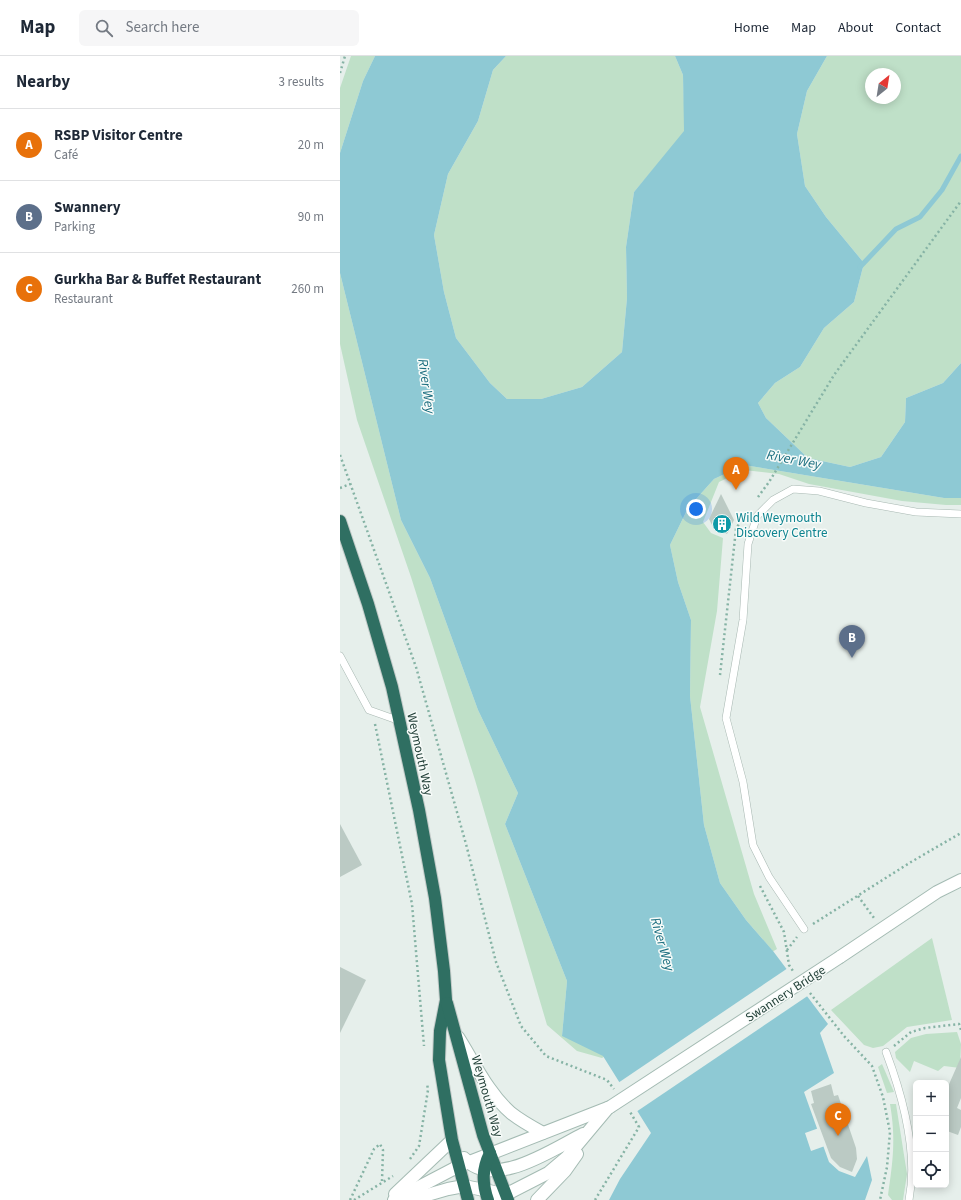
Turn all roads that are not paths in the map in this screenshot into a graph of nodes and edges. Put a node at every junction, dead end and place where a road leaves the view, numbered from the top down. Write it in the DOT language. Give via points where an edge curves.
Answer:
graph roads {
  1 [pos="961,514"];
  2 [pos="340,521"];
  3 [pos="340,656"];
  4 [pos="400,721"];
  5 [pos="961,880"];
  6 [pos="804,930"];
  7 [pos="446,1000"];
  8 [pos="456,1034"];
  9 [pos="886,1052"];
  10 [pos="597,1117"];
  11 [pos="543,1133"];
  12 [pos="586,1133"];
  13 [pos="454,1144"];
  14 [pos="490,1153"];
  15 [pos="463,1164"];
  16 [pos="483,1170"];
  17 [pos="496,1171"];
  18 [pos="464,1186"];
  19 [pos="487,1197"];
  20 [pos="507,1197"];
  21 [pos="388,1200"];
  22 [pos="394,1200"];
  23 [pos="410,1200"];
  24 [pos="468,1200"];
  25 [pos="537,1200"];
  26 [pos="909,1200"];
  1 -- 6 [label="lane" via="916,512 819,491 793,490 773,500 757,516 748,544 743,620 726,718 742,782 753,845 769,877"];
  2 -- 4 [label="highway, Weymouth Way" via="378,637"];
  3 -- 4 [label="lane" via="369,710"];
  4 -- 7 [label="highway, Weymouth Way" via="435,898"];
  5 -- 10 [label="main road, Swannery Bridge, bridge" via="937,892"];
  7 -- 8 [label="highway, Weymouth Way"];
  7 -- 13 [label="highway, Weymouth Way" via="440,1031 439,1060"];
  8 -- 11 [label="main road" via="502,1104 516,1117"];
  8 -- 14 [label="highway, Weymouth Way"];
  9 -- 26 [label="lane" via="899,1086 905,1118 912,1168"];
  10 -- 11 [label="main road, Swannery Bridge"];
  10 -- 12 [label="main road, Swannery Bridge"];
  11 -- 14 [label="main road, Swannery Bridge"];
  12 -- 17 [label="main road" via="515,1167"];
  12 -- 20 [label="main road, Swannery Bridge" via="567,1157 548,1173"];
  12 -- 25 [label="main road" via="579,1151 565,1171"];
  13 -- 15 [label="highway, Weymouth Way"];
  13 -- 21 [label="main road"];
  14 -- 15 [label="main road, Swannery Bridge"];
  14 -- 16 [label="highway, Weymouth Way"];
  14 -- 17 [label="highway"];
  15 -- 16 [label="main road"];
  15 -- 18 [label="highway, Weymouth Way"];
  15 -- 22 [label="main road, Swannery Bridge"];
  16 -- 17 [label="main road"];
  16 -- 19 [label="highway, Weymouth Way"];
  17 -- 20 [label="highway"];
  18 -- 19 [label="main road"];
  18 -- 23 [label="main road"];
  18 -- 24 [label="highway, Weymouth Way"];
  19 -- 20 [label="main road, Swannery Bridge"];
}
